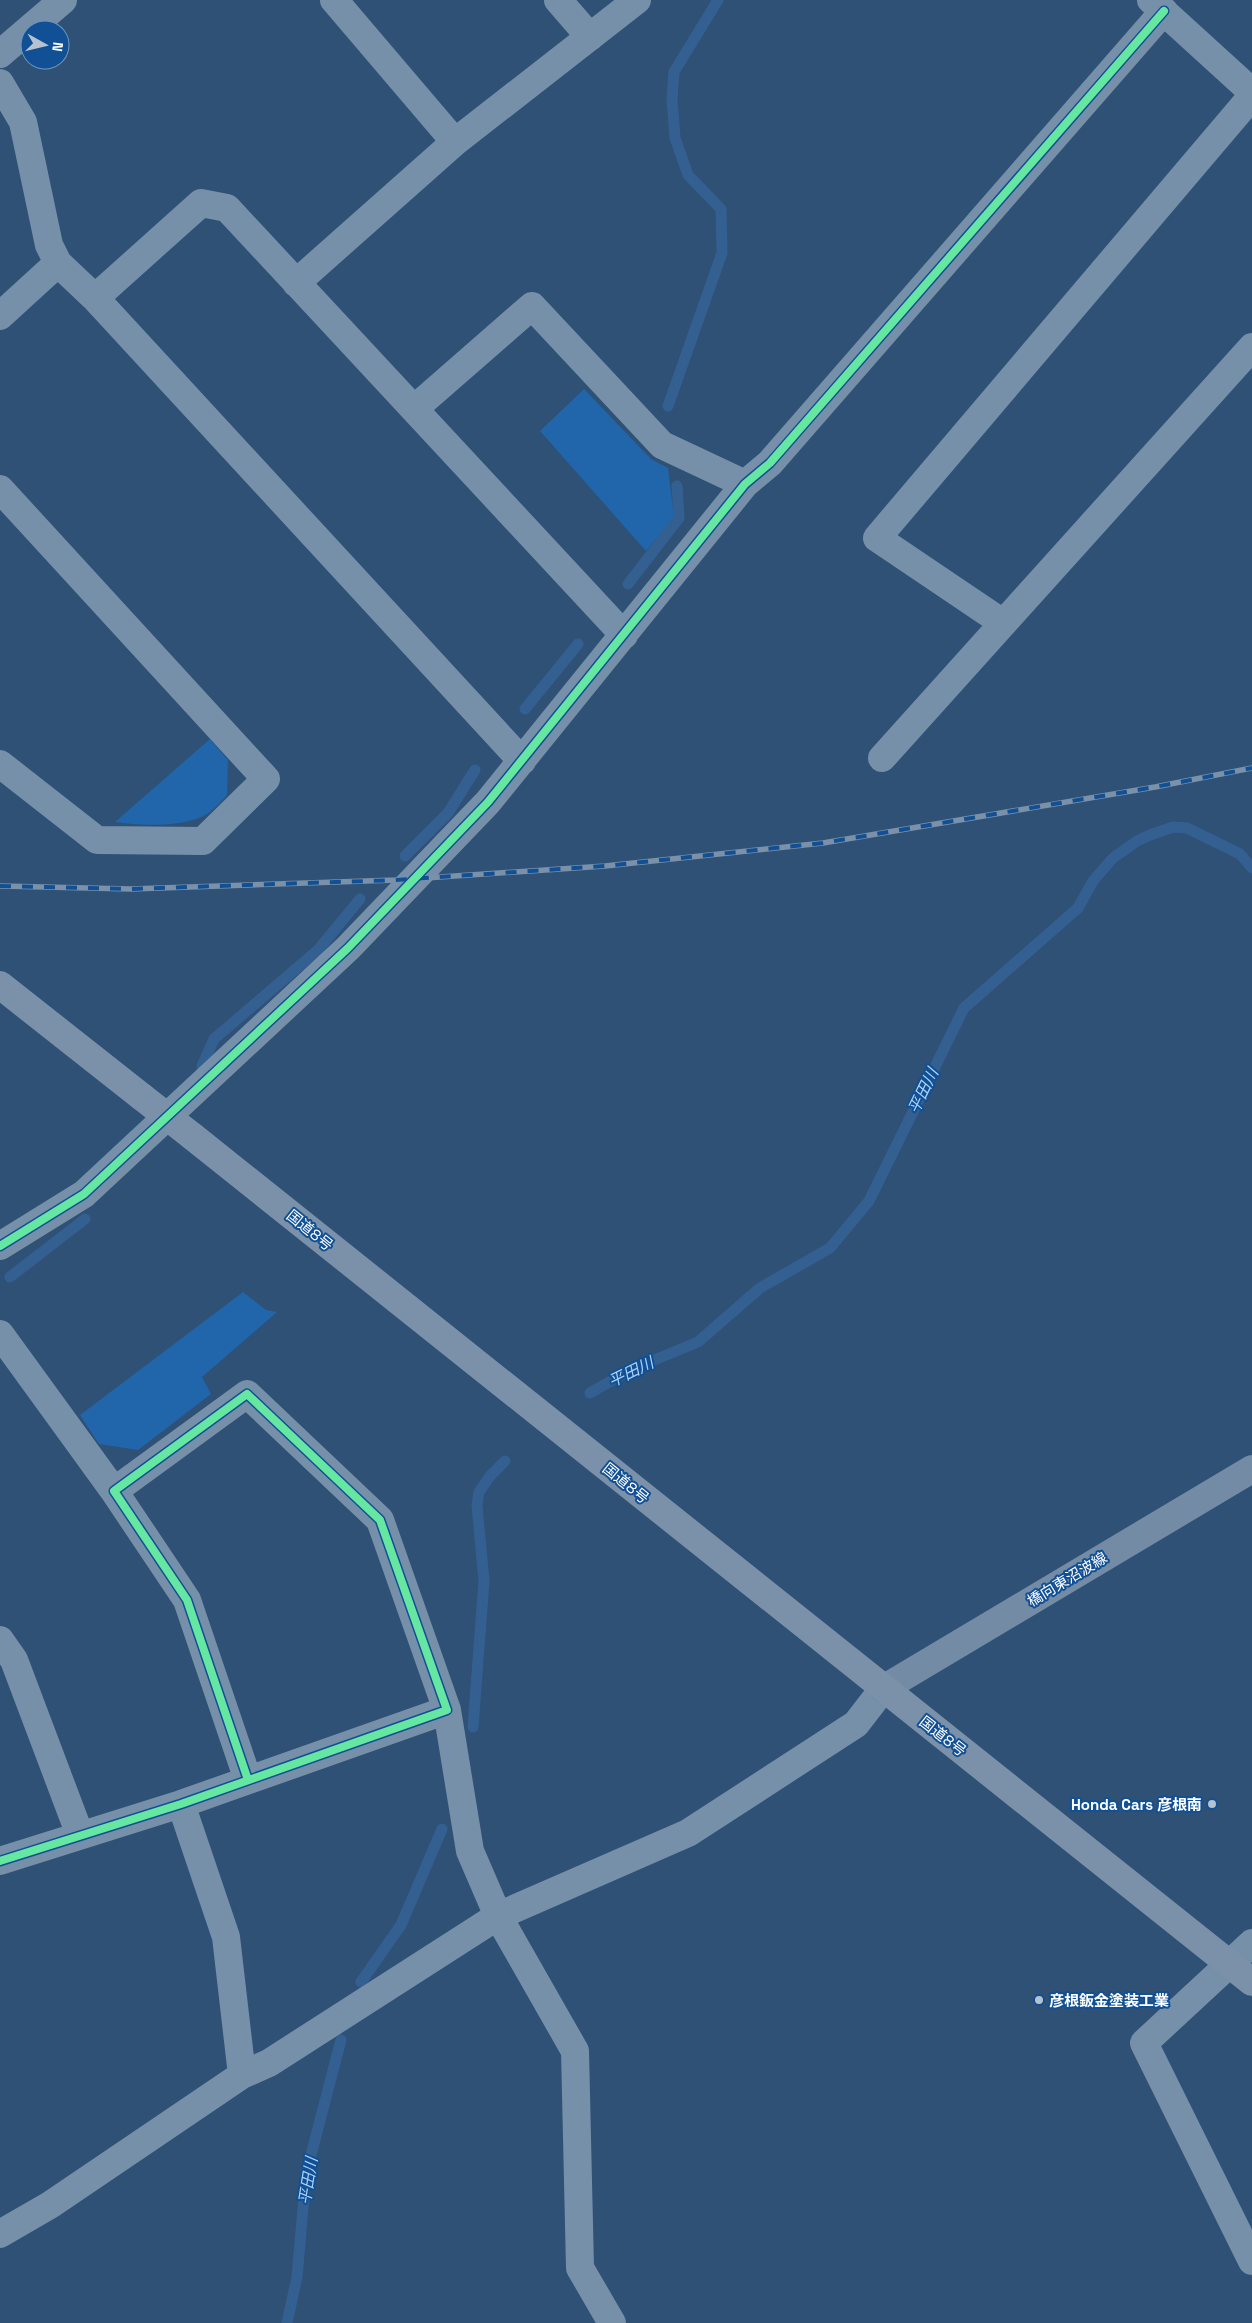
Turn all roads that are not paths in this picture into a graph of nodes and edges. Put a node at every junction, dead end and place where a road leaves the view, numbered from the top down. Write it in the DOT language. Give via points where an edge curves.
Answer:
graph roads {
  1 [pos="63,0"];
  2 [pos="334,0"];
  3 [pos="558,0"];
  4 [pos="637,0"];
  5 [pos="1158,6"];
  6 [pos="590,37"];
  7 [pos="0,54"];
  8 [pos="0,83"];
  9 [pos="1252,92"];
  10 [pos="1252,96"];
  11 [pos="455,142"];
  12 [pos="58,263"];
  13 [pos="296,283"];
  14 [pos="95,298"];
  15 [pos="0,316"];
  16 [pos="1252,347"];
  17 [pos="414,409"];
  18 [pos="745,484"];
  19 [pos="0,489"];
  20 [pos="1003,623"];
  21 [pos="624,635"];
  22 [pos="882,758"];
  23 [pos="522,761"];
  24 [pos="0,764"];
  25 [pos="0,985"];
  26 [pos="0,1246"];
  27 [pos="0,1334"];
  28 [pos="1252,1469"];
  29 [pos="114,1492"];
  30 [pos="0,1640"];
  31 [pos="883,1689"];
  32 [pos="447,1710"];
  33 [pos="248,1780"];
  34 [pos="181,1804"];
  35 [pos="80,1835"];
  36 [pos="0,1861"];
  37 [pos="498,1916"];
  38 [pos="1252,1943"];
  39 [pos="1228,1964"];
  40 [pos="1252,1982"];
  41 [pos="242,2075"];
  42 [pos="0,2234"];
  43 [pos="1252,2261"];
  44 [pos="612,2323"];
  1 -- 7 [label="street"];
  2 -- 11 [label="street"];
  3 -- 6 [label="street"];
  4 -- 6 [label="street"];
  5 -- 9 [label="street"];
  5 -- 18 [label="street" via="770,463"];
  6 -- 11 [label="street"];
  8 -- 12 [label="street" via="23,122 49,245"];
  10 -- 20 [label="street" via="877,538"];
  11 -- 13 [label="street"];
  12 -- 14 [label="street"];
  12 -- 15 [label="street"];
  13 -- 14 [label="street" via="227,208 201,203"];
  13 -- 17 [label="street"];
  14 -- 23 [label="street"];
  16 -- 20 [label="street"];
  17 -- 18 [label="street" via="532,306 662,445"];
  17 -- 21 [label="street"];
  18 -- 21 [label="street"];
  19 -- 24 [label="street" via="266,779 203,841 96,840"];
  20 -- 22 [label="street"];
  21 -- 23 [label="street"];
  23 -- 26 [label="street" via="488,802 348,948 84,1194"];
  25 -- 31 [label="highway, 国道8号, bridge"];
  27 -- 29 [label="street"];
  28 -- 31 [label="main road, 橋向東沼波線"];
  29 -- 32 [label="street" via="246,1394 380,1520"];
  29 -- 33 [label="street" via="187,1600"];
  30 -- 35 [label="street" via="14,1660"];
  31 -- 37 [label="street" via="856,1724 688,1832"];
  31 -- 39 [label="highway, 国道8号"];
  32 -- 33 [label="street"];
  32 -- 37 [label="street" via="470,1851"];
  33 -- 34 [label="street"];
  34 -- 35 [label="street"];
  34 -- 41 [label="street" via="226,1937"];
  35 -- 36 [label="street"];
  37 -- 41 [label="street" via="269,2063"];
  37 -- 44 [label="street" via="575,2051 580,2268"];
  38 -- 39 [label="street"];
  39 -- 40 [label="highway, 国道8号"];
  39 -- 43 [label="street" via="1144,2043"];
  41 -- 42 [label="street" via="50,2205"];
}
